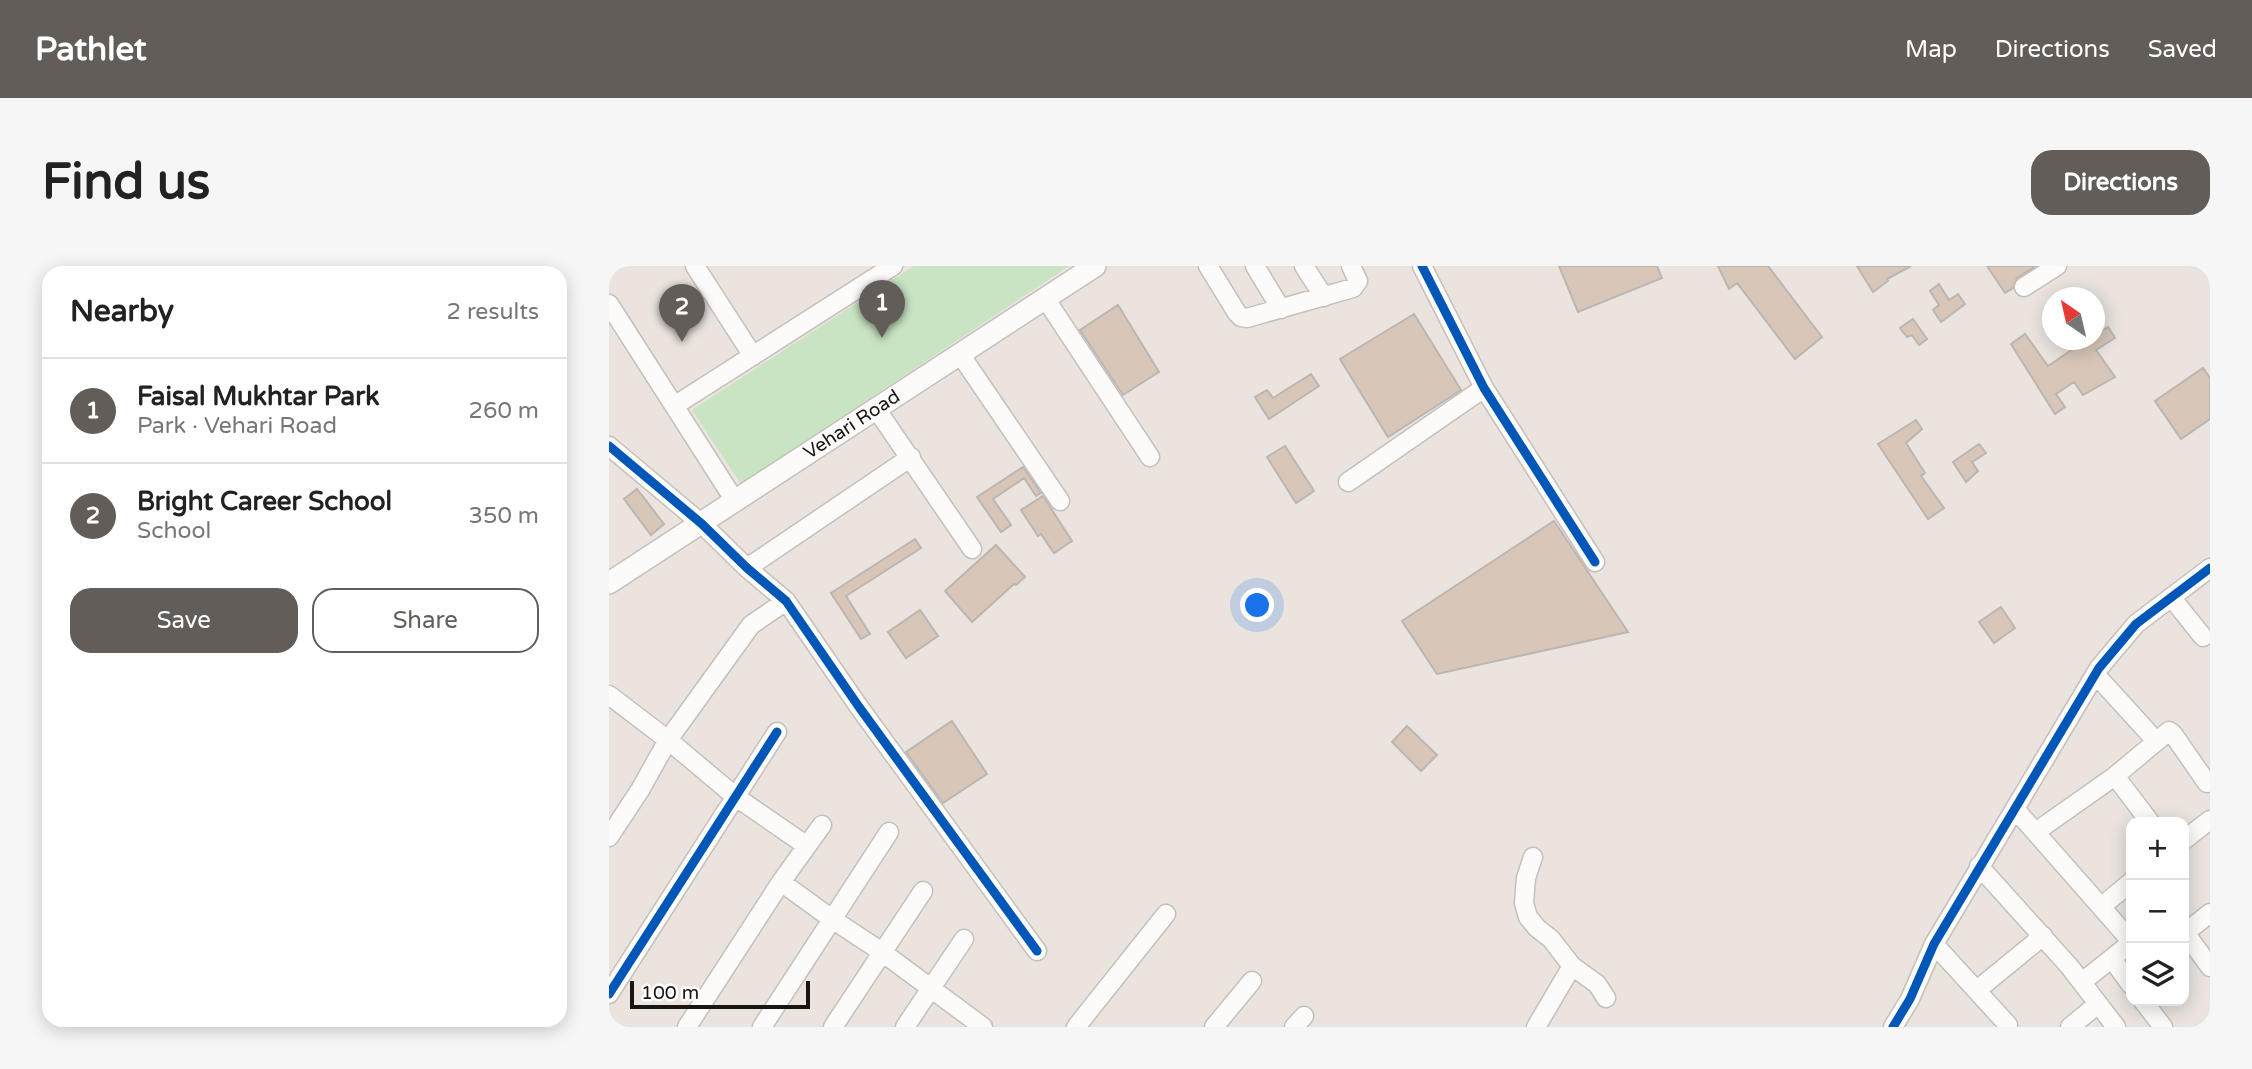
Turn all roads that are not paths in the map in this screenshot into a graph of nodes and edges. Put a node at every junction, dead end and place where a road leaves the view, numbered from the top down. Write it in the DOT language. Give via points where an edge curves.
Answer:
graph roads {
  1 [pos="695,266"];
  2 [pos="893,266"];
  3 [pos="1095,266"];
  4 [pos="1255,266"];
  5 [pos="1304,266"];
  6 [pos="1351,266"];
  7 [pos="1422,266"];
  8 [pos="2057,266"];
  9 [pos="1214,268"];
  10 [pos="2024,287"];
  11 [pos="1324,297"];
  12 [pos="1045,298"];
  13 [pos="609,304"];
  14 [pos="1281,309"];
  15 [pos="960,354"];
  16 [pos="753,356"];
  17 [pos="1484,388"];
  18 [pos="674,406"];
  19 [pos="877,410"];
  20 [pos="609,446"];
  21 [pos="911,457"];
  22 [pos="1150,457"];
  23 [pos="1348,482"];
  24 [pos="735,501"];
  25 [pos="1060,501"];
  26 [pos="702,524"];
  27 [pos="972,549"];
  28 [pos="1595,562"];
  29 [pos="747,568"];
  30 [pos="2210,568"];
  31 [pos="609,583"];
  32 [pos="2171,597"];
  33 [pos="786,601"];
  34 [pos="2203,637"];
  35 [pos="2095,674"];
  36 [pos="609,695"];
  37 [pos="777,732"];
  38 [pos="668,740"];
  39 [pos="2157,741"];
  40 [pos="2115,776"];
  41 [pos="2207,783"];
  42 [pos="736,797"];
  43 [pos="2015,809"];
  44 [pos="2146,817"];
  45 [pos="2210,820"];
  46 [pos="823,825"];
  47 [pos="2036,831"];
  48 [pos="889,832"];
  49 [pos="609,836"];
  50 [pos="2189,836"];
  51 [pos="807,846"];
  52 [pos="1533,858"];
  53 [pos="1979,866"];
  54 [pos="781,882"];
  55 [pos="2126,886"];
  56 [pos="923,891"];
  57 [pos="2102,906"];
  58 [pos="1165,914"];
  59 [pos="2210,914"];
  60 [pos="831,919"];
  61 [pos="2189,929"];
  62 [pos="2043,936"];
  63 [pos="2126,936"];
  64 [pos="964,939"];
  65 [pos="2189,939"];
  66 [pos="2130,943"];
  67 [pos="1934,944"];
  68 [pos="1037,951"];
  69 [pos="882,952"];
  70 [pos="2112,959"];
  71 [pos="1572,966"];
  72 [pos="2210,968"];
  73 [pos="2126,978"];
  74 [pos="1252,981"];
  75 [pos="2082,982"];
  76 [pos="930,987"];
  77 [pos="1977,990"];
  78 [pos="609,994"];
  79 [pos="1606,998"];
  80 [pos="2098,1004"];
  81 [pos="2147,1006"];
  82 [pos="2008,1025"];
  83 [pos="687,1027"];
  84 [pos="762,1027"];
  85 [pos="832,1027"];
  86 [pos="905,1027"];
  87 [pos="983,1027"];
  88 [pos="1076,1027"];
  89 [pos="1214,1027"];
  90 [pos="1536,1027"];
  91 [pos="1893,1027"];
  92 [pos="2070,1027"];
  93 [pos="2116,1027"];
  94 [pos="2163,1027"];
  1 -- 16 [label="street"];
  2 -- 16 [label="street"];
  3 -- 12 [label="main road, Vehari Road"];
  4 -- 14 [label="street"];
  5 -- 11 [label="street"];
  6 -- 11 [label="street" via="1358,281 1353,288"];
  7 -- 17 [label="street"];
  8 -- 10 [label="street"];
  9 -- 14 [label="street" via="1241,317"];
  11 -- 14 [label="street"];
  12 -- 15 [label="main road, Vehari Road"];
  12 -- 22 [label="street"];
  13 -- 18 [label="street"];
  15 -- 19 [label="main road, Vehari Road"];
  15 -- 25 [label="street"];
  16 -- 18 [label="street"];
  17 -- 23 [label="street"];
  17 -- 28 [label="street"];
  18 -- 24 [label="street"];
  19 -- 21 [label="street"];
  19 -- 24 [label="main road, Vehari Road"];
  20 -- 26 [label="street"];
  21 -- 27 [label="street"];
  21 -- 29 [label="street"];
  24 -- 26 [label="main road, Vehari Road"];
  26 -- 29 [label="street"];
  26 -- 31 [label="main road, Vehari Road"];
  29 -- 33 [label="street"];
  30 -- 32 [label="street"];
  32 -- 34 [label="street"];
  32 -- 35 [label="street" via="2136,624"];
  33 -- 38 [label="street" via="751,625"];
  33 -- 68 [label="street"];
  35 -- 39 [label="street"];
  35 -- 43 [label="street"];
  36 -- 38 [label="street"];
  37 -- 42 [label="street"];
  38 -- 42 [label="street"];
  38 -- 49 [label="street"];
  39 -- 40 [label="street"];
  39 -- 41 [label="street" via="2169,731 2173,734"];
  40 -- 44 [label="street"];
  40 -- 47 [label="street"];
  42 -- 51 [label="street"];
  42 -- 78 [label="street"];
  43 -- 47 [label="street"];
  43 -- 53 [label="street"];
  45 -- 50 [label="street"];
  46 -- 51 [label="street"];
  47 -- 57 [label="street"];
  48 -- 60 [label="street"];
  51 -- 54 [label="street"];
  52 -- 71 [label="street" via="1526,878 1528,917"];
  53 -- 62 [label="street"];
  53 -- 67 [label="street"];
  54 -- 60 [label="street"];
  54 -- 83 [label="street"];
  55 -- 57 [label="street"];
  56 -- 69 [label="street"];
  57 -- 63 [label="street"];
  58 -- 88 [label="street"];
  59 -- 61 [label="street"];
  60 -- 69 [label="street"];
  60 -- 84 [label="street"];
  62 -- 75 [label="street"];
  62 -- 77 [label="street"];
  64 -- 76 [label="street"];
  65 -- 72 [label="street"];
  66 -- 70 [label="street"];
  67 -- 77 [label="street"];
  67 -- 91 [label="street"];
  69 -- 76 [label="street"];
  69 -- 85 [label="street"];
  70 -- 73 [label="street"];
  70 -- 75 [label="street"];
  71 -- 79 [label="street" via="1597,984"];
  71 -- 90 [label="street"];
  74 -- 89 [label="street"];
  75 -- 80 [label="street"];
  76 -- 86 [label="street"];
  76 -- 87 [label="street"];
  77 -- 82 [label="street"];
  80 -- 92 [label="street"];
  80 -- 93 [label="street"];
  81 -- 94 [label="street"];
}
